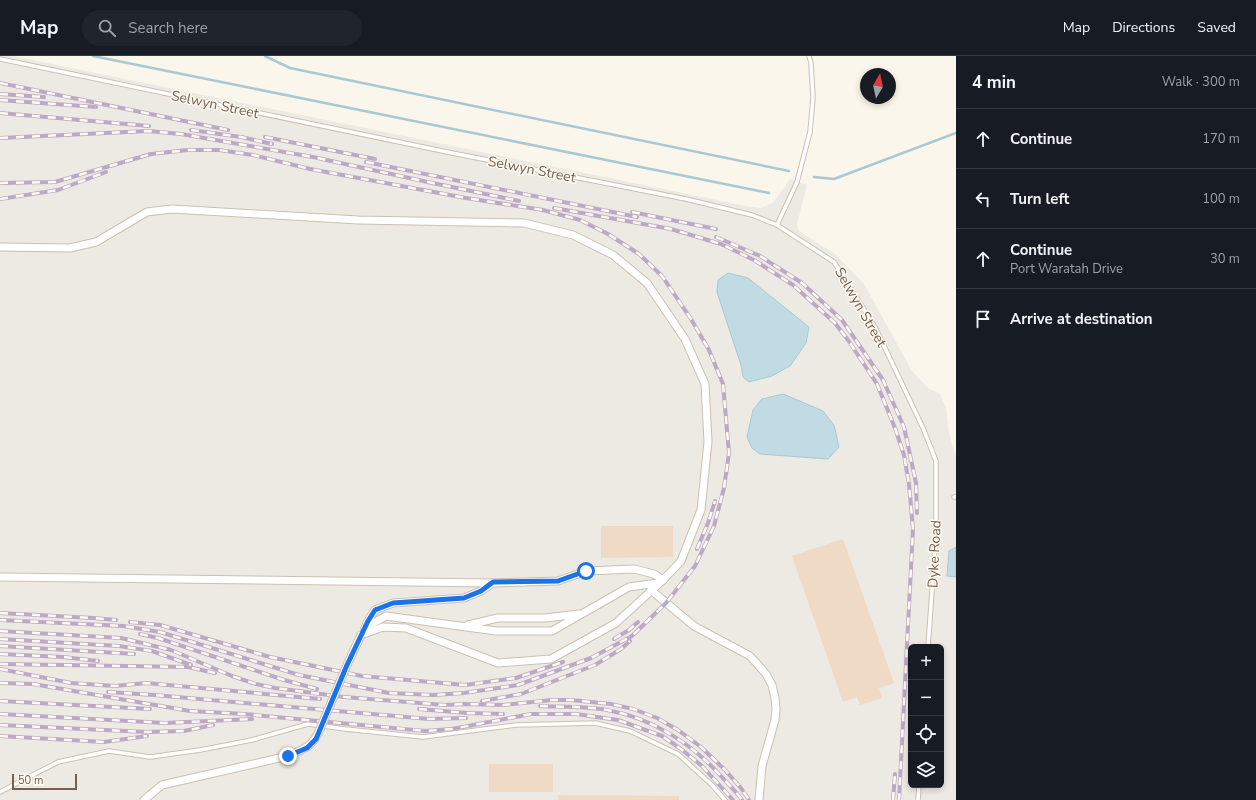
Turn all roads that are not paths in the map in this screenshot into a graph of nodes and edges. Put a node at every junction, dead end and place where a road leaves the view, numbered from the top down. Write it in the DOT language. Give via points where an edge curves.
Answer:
graph roads {
  1 [pos="809,56"];
  2 [pos="0,59"];
  3 [pos="777,225"];
  4 [pos="0,247"];
  5 [pos="936,461"];
  6 [pos="0,577"];
  7 [pos="660,581"];
  8 [pos="493,582"];
  9 [pos="651,590"];
  10 [pos="583,613"];
  11 [pos="464,626"];
  12 [pos="365,628"];
  13 [pos="362,635"];
  14 [pos="928,644"];
  15 [pos="919,788"];
  16 [pos="0,792"];
  17 [pos="144,800"];
  18 [pos="725,800"];
  19 [pos="759,800"];
  20 [pos="918,800"];
  1 -- 3 [label="lane" via="813,98 810,132 797,182"];
  2 -- 3 [label="lane, Selwyn Street" via="686,199 752,215"];
  3 -- 5 [label="lane, Selwyn Street" via="834,262 875,326"];
  4 -- 7 [label="street" via="70,248 96,242 147,212 172,209 358,220 524,223 573,235 613,255 647,283 685,338 705,384 708,442 701,510 681,561"];
  5 -- 14 [label="lane, Dyke Road" via="936,534"];
  6 -- 8 [label="street"];
  7 -- 8 [label="street" via="654,574 634,569 586,571 558,581"];
  7 -- 9 [label="street"];
  7 -- 10 [label="street" via="629,587"];
  8 -- 12 [label="street" via="481,591 464,598 393,603 375,610"];
  9 -- 13 [label="street" via="616,623 551,659 498,663 406,628 383,627"];
  9 -- 19 [label="street" via="694,626 750,656 772,685 775,720 762,766"];
  10 -- 11 [label="street" via="545,618 498,618"];
  10 -- 11 [label="street" via="552,631 496,631"];
  11 -- 12 [label="street" via="386,616"];
  12 -- 13 [label="street"];
  13 -- 17 [label="street, bridge" via="316,739 307,748 288,756 162,785"];
  15 -- 20 [label="lane"];
  16 -- 18 [label="lane" via="58,762 109,751 150,757 200,750 252,740 308,724 423,737 516,725 595,723 630,731 678,754"];
}
